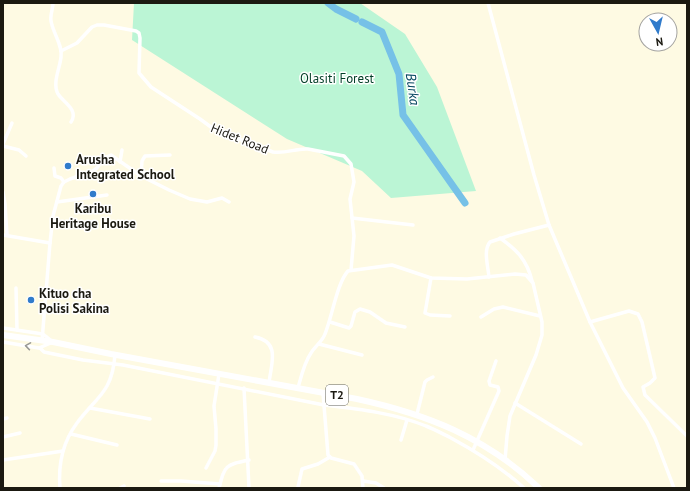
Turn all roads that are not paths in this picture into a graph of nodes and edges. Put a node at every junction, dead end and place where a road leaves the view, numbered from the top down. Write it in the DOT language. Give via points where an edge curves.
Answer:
graph roads {
  1 [pos="53,3"];
  2 [pos="488,3"];
  3 [pos="61,51"];
  4 [pos="71,122"];
  5 [pos="12,123"];
  6 [pos="3,145"];
  7 [pos="122,150"];
  8 [pos="170,155"];
  9 [pos="26,156"];
  10 [pos="120,162"];
  11 [pos="54,168"];
  12 [pos="141,176"];
  13 [pos="64,182"];
  14 [pos="3,192"];
  15 [pos="107,195"];
  16 [pos="57,202"];
  17 [pos="229,202"];
  18 [pos="352,218"];
  19 [pos="413,225"];
  20 [pos="549,226"];
  21 [pos="5,235"];
  22 [pos="500,238"];
  23 [pos="50,243"];
  24 [pos="351,270"];
  25 [pos="489,277"];
  26 [pos="431,278"];
  27 [pos="533,282"];
  28 [pos="16,288"];
  29 [pos="450,316"];
  30 [pos="540,316"];
  31 [pos="481,318"];
  32 [pos="330,322"];
  33 [pos="590,322"];
  34 [pos="405,327"];
  35 [pos="3,328"];
  36 [pos="17,330"];
  37 [pos="3,335"];
  38 [pos="255,337"];
  39 [pos="42,341"];
  40 [pos="3,342"];
  41 [pos="319,344"];
  42 [pos="115,355"];
  43 [pos="362,355"];
  44 [pos="496,361"];
  45 [pos="114,364"];
  46 [pos="219,374"];
  47 [pos="433,377"];
  48 [pos="269,383"];
  49 [pos="218,385"];
  50 [pos="244,388"];
  51 [pos="298,388"];
  52 [pos="323,393"];
  53 [pos="515,403"];
  54 [pos="324,405"];
  55 [pos="90,408"];
  56 [pos="417,414"];
  57 [pos="150,419"];
  58 [pos="407,420"];
  59 [pos="20,433"];
  60 [pos="71,434"];
  61 [pos="687,436"];
  62 [pos="3,437"];
  63 [pos="401,440"];
  64 [pos="477,441"];
  65 [pos="581,444"];
  66 [pos="117,446"];
  67 [pos="472,450"];
  68 [pos="63,451"];
  69 [pos="330,457"];
  70 [pos="3,460"];
  71 [pos="248,460"];
  72 [pos="506,460"];
  73 [pos="206,468"];
  74 [pos="161,481"];
  75 [pos="363,481"];
  76 [pos="219,486"];
  77 [pos="298,487"];
  78 [pos="60,488"];
  79 [pos="249,488"];
  80 [pos="363,488"];
  81 [pos="384,488"];
  82 [pos="524,488"];
  83 [pos="539,488"];
  84 [pos="674,488"];
  1 -- 3 [label="street" via="51,20"];
  2 -- 20 [label="street"];
  3 -- 4 [label="street" via="56,87 73,110"];
  3 -- 18 [label="street, Hidet Road" via="77,44 97,25 138,32 141,77 151,87 215,130 273,152 308,149 344,156 349,160 354,173 350,199"];
  5 -- 6 [label="street"];
  6 -- 9 [label="street" via="19,150"];
  7 -- 10 [label="street"];
  8 -- 12 [label="street" via="145,156"];
  10 -- 12 [label="street"];
  10 -- 13 [label="street" via="112,155 107,156 93,171"];
  11 -- 13 [label="street" via="55,176"];
  12 -- 17 [label="street" via="190,199 207,202 222,198"];
  13 -- 16 [label="street"];
  14 -- 21 [label="street"];
  15 -- 16 [label="street"];
  16 -- 23 [label="street"];
  18 -- 19 [label="street"];
  18 -- 24 [label="street, Hidet Road" via="354,236"];
  20 -- 22 [label="street"];
  20 -- 33 [label="street"];
  21 -- 23 [label="street"];
  22 -- 25 [label="street" via="490,242 487,248"];
  22 -- 27 [label="street" via="527,265"];
  23 -- 39 [label="street"];
  24 -- 26 [label="street" via="392,265"];
  24 -- 32 [label="street" via="344,276"];
  25 -- 26 [label="street"];
  25 -- 27 [label="street" via="522,274"];
  26 -- 29 [label="street" via="426,313"];
  27 -- 30 [label="street"];
  28 -- 36 [label="street"];
  30 -- 31 [label="street" via="503,307 494,309"];
  30 -- 53 [label="street" via="541,341"];
  32 -- 34 [label="street" via="349,328 356,312 360,310 370,312 386,323"];
  32 -- 41 [label="street"];
  33 -- 61 [label="street" via="629,311 638,314 655,378 643,387 645,395"];
  33 -- 84 [label="street" via="624,388 655,438"];
  35 -- 36 [label="street"];
  36 -- 39 [label="street"];
  37 -- 39 [label="highway, T2"];
  38 -- 48 [label="street" via="266,340 272,347"];
  39 -- 40 [label="street, one-way"];
  39 -- 42 [label="highway, T2"];
  39 -- 45 [label="street" via="44,352"];
  41 -- 43 [label="street"];
  41 -- 51 [label="street" via="310,355"];
  42 -- 45 [label="street"];
  42 -- 46 [label="highway, T2"];
  44 -- 64 [label="street" via="489,382 499,390"];
  45 -- 49 [label="street"];
  45 -- 55 [label="street" via="112,377 105,390"];
  46 -- 48 [label="highway, T2"];
  46 -- 49 [label="street"];
  47 -- 56 [label="street" via="424,384"];
  48 -- 51 [label="highway, T2"];
  49 -- 50 [label="street"];
  49 -- 73 [label="street" via="214,406 216,445"];
  50 -- 54 [label="street"];
  50 -- 71 [label="street"];
  51 -- 52 [label="highway, T2"];
  52 -- 54 [label="street"];
  52 -- 56 [label="highway, T2" via="377,403"];
  53 -- 65 [label="street"];
  53 -- 72 [label="street" via="508,426"];
  54 -- 58 [label="street" via="356,408"];
  54 -- 69 [label="street" via="327,451"];
  55 -- 57 [label="street"];
  55 -- 60 [label="street"];
  56 -- 64 [label="highway, T2"];
  58 -- 63 [label="street"];
  58 -- 67 [label="street" via="427,426"];
  59 -- 62 [label="street"];
  60 -- 66 [label="street"];
  60 -- 68 [label="street"];
  64 -- 67 [label="street"];
  64 -- 72 [label="highway, T2"];
  67 -- 82 [label="street" via="496,465"];
  68 -- 70 [label="street"];
  68 -- 78 [label="street" via="60,458"];
  69 -- 75 [label="street" via="354,464 360,471"];
  69 -- 77 [label="street" via="302,470"];
  71 -- 76 [label="street" via="228,465"];
  71 -- 79 [label="street"];
  72 -- 83 [label="highway, T2"];
  74 -- 76 [label="street"];
  75 -- 80 [label="street"];
  75 -- 81 [label="street" via="376,483"];
}
